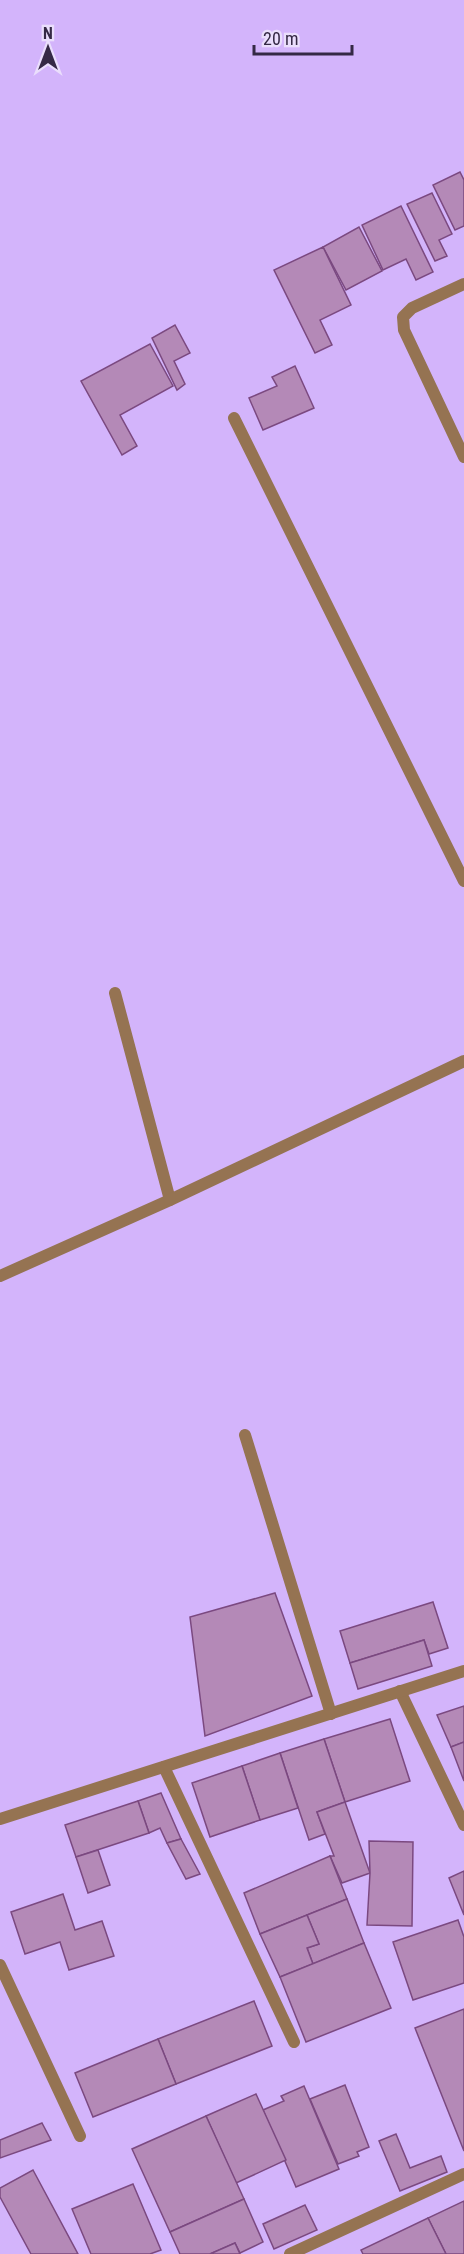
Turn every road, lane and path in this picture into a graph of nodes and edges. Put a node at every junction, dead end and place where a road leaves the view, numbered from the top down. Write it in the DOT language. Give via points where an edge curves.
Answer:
graph roads {
  1 [pos="464,284"];
  2 [pos="234,418"];
  3 [pos="464,457"];
  4 [pos="464,881"];
  5 [pos="115,993"];
  6 [pos="464,1061"];
  7 [pos="170,1200"];
  8 [pos="0,1276"];
  9 [pos="245,1435"];
  10 [pos="464,1671"];
  11 [pos="400,1692"];
  12 [pos="331,1714"];
  13 [pos="164,1767"];
  14 [pos="0,1819"];
  15 [pos="464,1825"];
  16 [pos="0,1965"];
  17 [pos="294,2043"];
  18 [pos="80,2136"];
  19 [pos="464,2174"];
  20 [pos="290,2254"];
  1 -- 3 [label="street" via="412,308 403,317 404,330"];
  2 -- 4 [label="street"];
  5 -- 7 [label="street"];
  6 -- 7 [label="street"];
  7 -- 8 [label="street"];
  9 -- 12 [label="street"];
  10 -- 11 [label="street"];
  11 -- 12 [label="street"];
  11 -- 15 [label="street"];
  12 -- 13 [label="street"];
  13 -- 14 [label="street"];
  13 -- 17 [label="street"];
  16 -- 18 [label="street"];
  19 -- 20 [label="street"];
}
